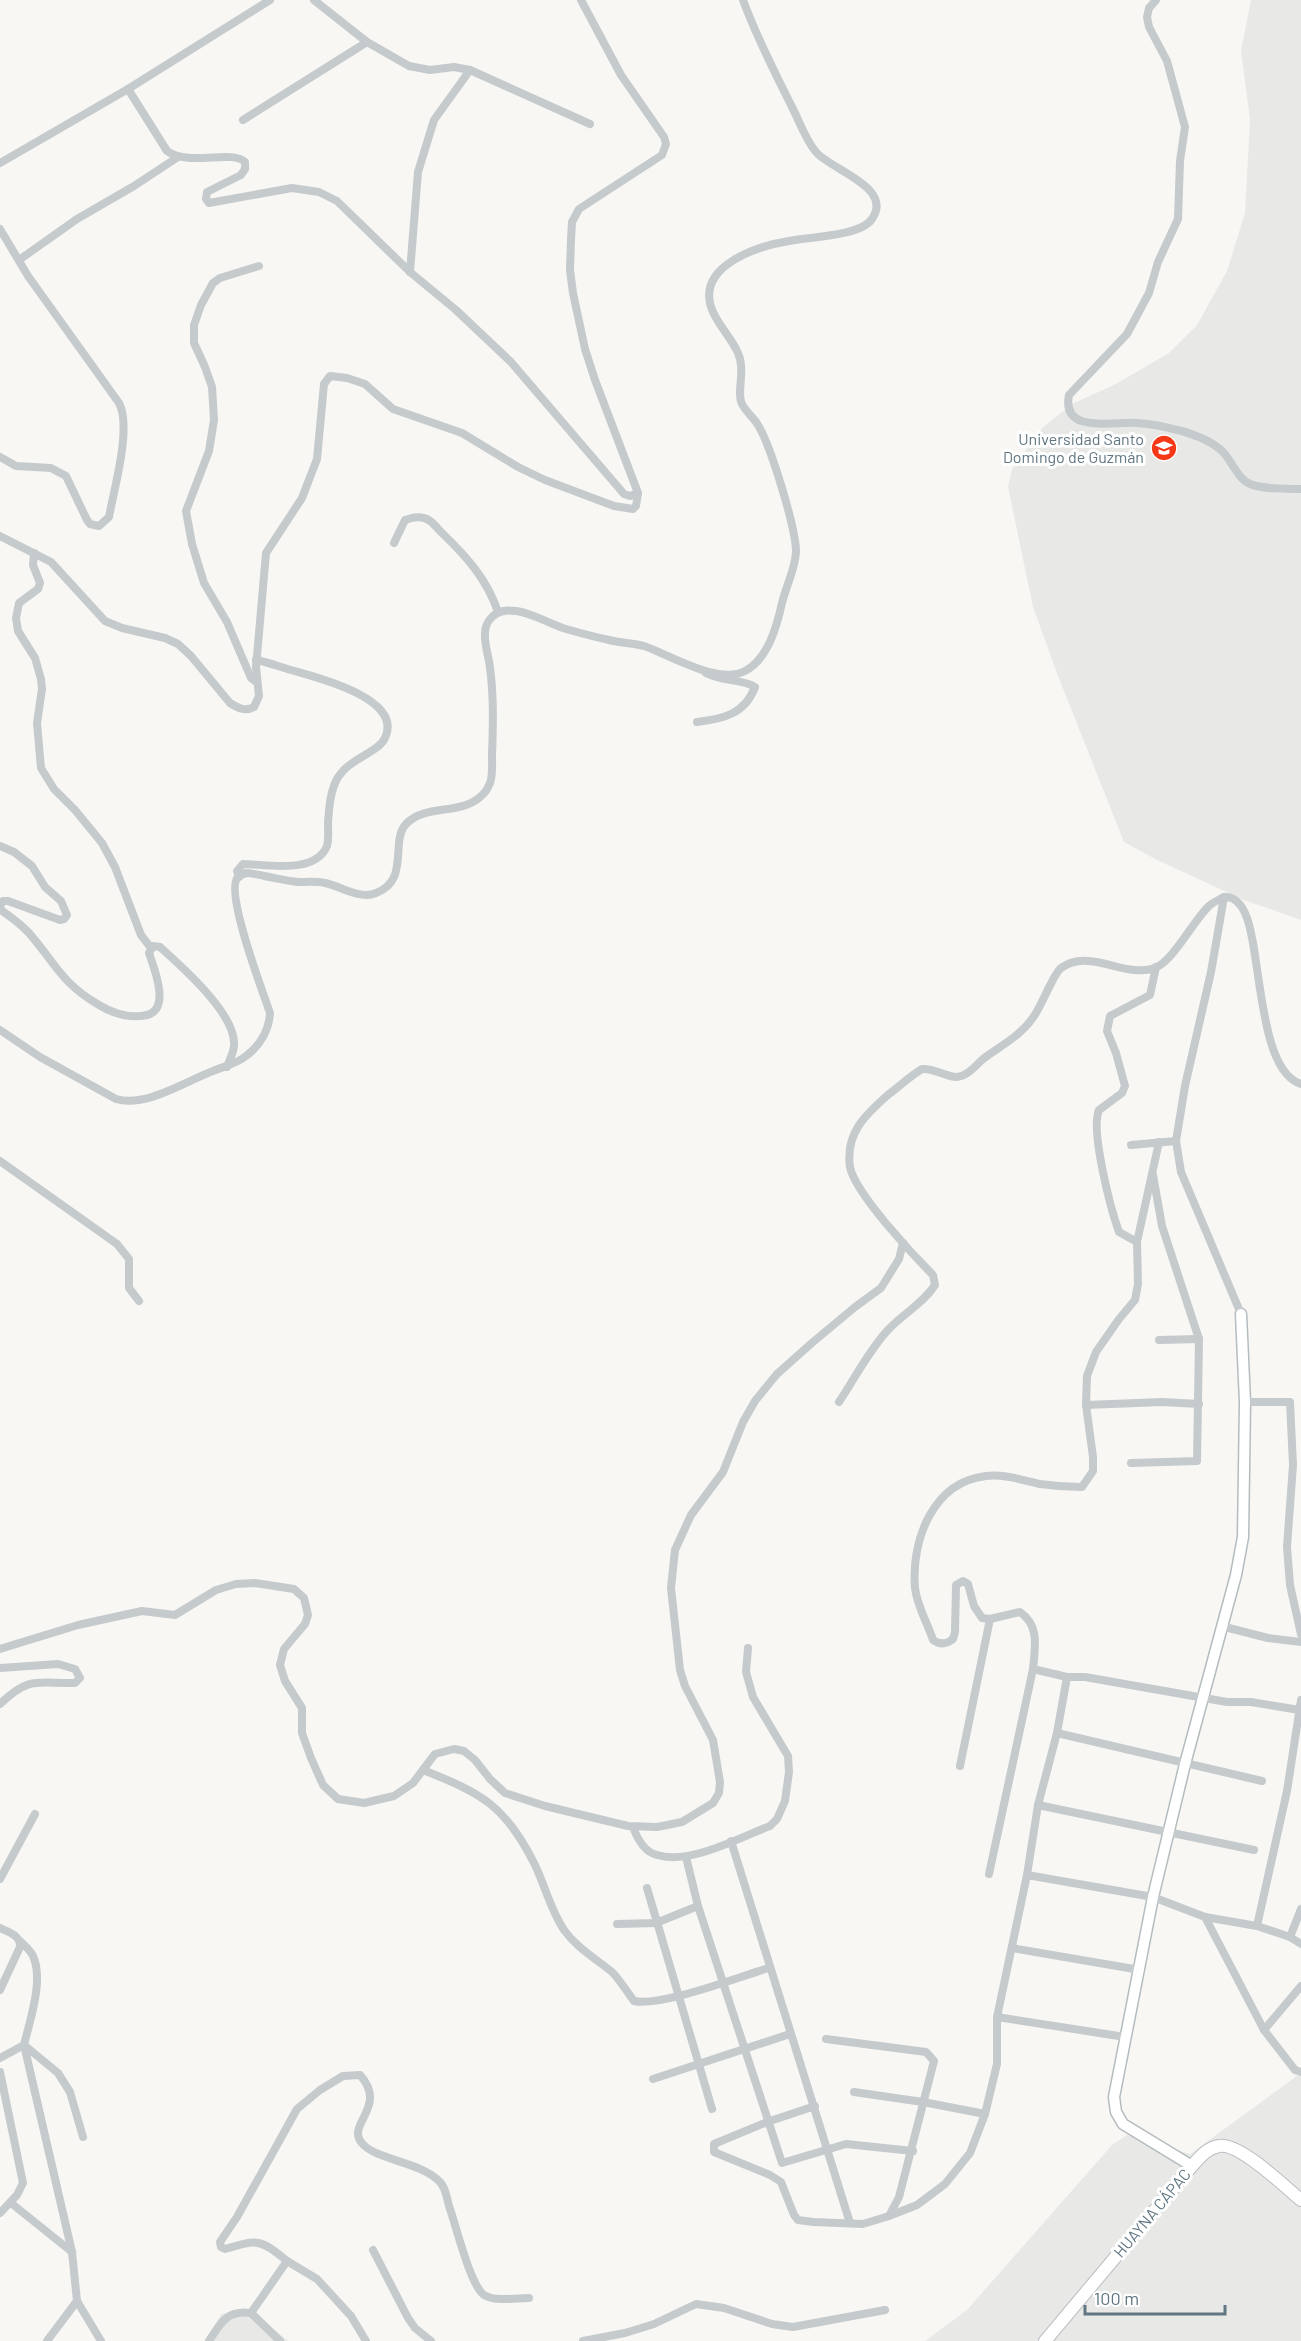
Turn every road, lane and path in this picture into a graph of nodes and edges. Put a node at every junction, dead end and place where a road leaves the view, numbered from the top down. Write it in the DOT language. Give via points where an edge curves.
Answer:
graph roads {
  1 [pos="270,0"];
  2 [pos="314,0"];
  3 [pos="581,0"];
  4 [pos="743,0"];
  5 [pos="1156,0"];
  6 [pos="367,42"];
  7 [pos="470,70"];
  8 [pos="128,88"];
  9 [pos="243,120"];
  10 [pos="590,124"];
  11 [pos="178,157"];
  12 [pos="0,162"];
  13 [pos="0,229"];
  14 [pos="19,260"];
  15 [pos="259,266"];
  16 [pos="411,272"];
  17 [pos="0,457"];
  18 [pos="1301,489"];
  19 [pos="638,493"];
  20 [pos="0,536"];
  21 [pos="394,543"];
  22 [pos="34,553"];
  23 [pos="498,612"];
  24 [pos="256,660"];
  25 [pos="694,667"];
  26 [pos="256,682"];
  27 [pos="697,722"];
  28 [pos="0,846"];
  29 [pos="238,877"];
  30 [pos="1224,897"];
  31 [pos="0,905"];
  32 [pos="151,948"];
  33 [pos="1156,967"];
  34 [pos="0,1030"];
  35 [pos="227,1067"];
  36 [pos="1301,1084"];
  37 [pos="1176,1141"];
  38 [pos="1159,1142"];
  39 [pos="1131,1145"];
  40 [pos="0,1161"];
  41 [pos="1152,1172"];
  42 [pos="1137,1242"];
  43 [pos="903,1243"];
  44 [pos="139,1301"];
  45 [pos="1241,1314"];
  46 [pos="1199,1339"];
  47 [pos="1159,1340"];
  48 [pos="839,1402"];
  49 [pos="1245,1402"];
  50 [pos="1290,1402"];
  51 [pos="1301,1402"];
  52 [pos="1199,1404"];
  53 [pos="1086,1405"];
  54 [pos="1131,1463"];
  55 [pos="990,1619"];
  56 [pos="1221,1626"];
  57 [pos="1301,1634"];
  58 [pos="1301,1642"];
  59 [pos="748,1648"];
  60 [pos="0,1649"];
  61 [pos="0,1668"];
  62 [pos="1033,1669"];
  63 [pos="1067,1677"];
  64 [pos="1204,1698"];
  65 [pos="1301,1700"];
  66 [pos="0,1704"];
  67 [pos="1299,1710"];
  68 [pos="1058,1733"];
  69 [pos="1185,1764"];
  70 [pos="960,1766"];
  71 [pos="423,1770"];
  72 [pos="1262,1781"];
  73 [pos="1038,1805"];
  74 [pos="35,1814"];
  75 [pos="633,1827"];
  76 [pos="1168,1833"];
  77 [pos="730,1841"];
  78 [pos="1254,1850"];
  79 [pos="686,1857"];
  80 [pos="989,1874"];
  81 [pos="1027,1875"];
  82 [pos="0,1879"];
  83 [pos="647,1888"];
  84 [pos="1153,1897"];
  85 [pos="698,1906"];
  86 [pos="1301,1910"];
  87 [pos="1205,1917"];
  88 [pos="656,1923"];
  89 [pos="617,1924"];
  90 [pos="1257,1926"];
  91 [pos="0,1928"];
  92 [pos="1290,1937"];
  93 [pos="21,1942"];
  94 [pos="1301,1944"];
  95 [pos="1012,1948"];
  96 [pos="769,1968"];
  97 [pos="1140,1970"];
  98 [pos="723,1982"];
  99 [pos="1301,1986"];
  100 [pos="0,1990"];
  101 [pos="679,1995"];
  102 [pos="996,2017"];
  103 [pos="1264,2030"];
  104 [pos="790,2034"];
  105 [pos="1125,2037"];
  106 [pos="826,2039"];
  107 [pos="24,2045"];
  108 [pos="745,2049"];
  109 [pos="0,2058"];
  110 [pos="700,2063"];
  111 [pos="0,2072"];
  112 [pos="1301,2072"];
  113 [pos="653,2079"];
  114 [pos="854,2092"];
  115 [pos="923,2102"];
  116 [pos="815,2106"];
  117 [pos="712,2109"];
  118 [pos="985,2114"];
  119 [pos="767,2122"];
  120 [pos="83,2137"];
  121 [pos="828,2150"];
  122 [pos="913,2151"];
  123 [pos="1192,2166"];
  124 [pos="1301,2200"];
  125 [pos="10,2203"];
  126 [pos="0,2213"];
  127 [pos="889,2216"];
  128 [pos="850,2223"];
  129 [pos="373,2250"];
  130 [pos="72,2252"];
  131 [pos="287,2261"];
  132 [pos="529,2298"];
  133 [pos="77,2301"];
  134 [pos="885,2310"];
  135 [pos="251,2313"];
  136 [pos="47,2341"];
  137 [pos="101,2341"];
  138 [pos="209,2341"];
  139 [pos="280,2341"];
  140 [pos="366,2341"];
  141 [pos="431,2341"];
  142 [pos="583,2341"];
  143 [pos="1045,2341"];
  1 -- 8 [label="street"];
  2 -- 6 [label="street"];
  3 -- 19 [label="street" via="621,75 666,144 662,154 579,209 572,222 571,282 585,349"];
  4 -- 25 [label="street" via="817,153 868,187 876,207 871,221 862,227 789,241 737,257 712,281 710,305 741,358 740,401 762,432 796,549 779,618 770,642 756,662 735,675"];
  5 -- 18 [label="street" via="1149,8 1149,27 1167,60 1185,128 1178,219 1149,293 1127,333 1069,395 1070,410 1084,423 1137,423 1172,428 1206,440 1222,451 1248,484"];
  6 -- 7 [label="street" via="409,66"];
  6 -- 9 [label="street"];
  7 -- 10 [label="street"];
  7 -- 16 [label="street" via="435,120 418,172"];
  8 -- 11 [label="street" via="167,151"];
  8 -- 12 [label="street"];
  11 -- 14 [label="street"];
  11 -- 16 [label="street" via="243,160 244,172 207,192 206,199 212,204 292,188 328,196 345,207"];
  13 -- 14 [label="street"];
  14 -- 17 [label="street" via="123,410 124,435 109,517 99,526 90,524 66,476 51,468 16,466"];
  15 -- 26 [label="street" via="216,280 194,325 194,343 212,387 214,420 209,451 186,511 204,583 227,622 250,678"];
  16 -- 19 [label="street" via="511,362 624,494"];
  19 -- 24 [label="street" via="636,506 628,509 545,480 462,433 393,409 365,384 330,376 324,384 317,459 302,498 266,553"];
  20 -- 22 [label="street"];
  21 -- 23 [label="street" via="405,520 419,517 430,521 475,567"];
  22 -- 26 [label="street" via="58,568 105,621 165,638 185,650 238,708 250,709 257,704"];
  22 -- 32 [label="street" via="40,586 19,603 16,618 18,631 35,658 41,679 37,730 41,768 54,789 102,843 141,934"];
  23 -- 25 [label="street" via="524,612 564,628 642,645"];
  23 -- 29 [label="street" via="490,619 484,635 493,720 491,778 481,797 470,804 436,810 409,821 401,832 395,874 387,886 374,894 352,892 328,883 250,873"];
  24 -- 26 [label="street"];
  24 -- 29 [label="street" via="358,692 384,715 387,728 381,744 353,760 336,780 329,808 328,842 321,854 312,861 292,866 243,864 237,871"];
  25 -- 27 [label="street" via="722,680 755,687 739,709 724,718"];
  28 -- 31 [label="street" via="32,866 45,887 61,901 67,915 60,920 8,901"];
  29 -- 35 [label="street" via="234,889 243,929 270,1019 253,1050"];
  30 -- 33 [label="street" via="1210,905"];
  30 -- 36 [label="street" via="1236,900 1245,912 1274,1050 1282,1070"];
  30 -- 37 [label="street"];
  31 -- 32 [label="street" via="31,935 79,994 116,1014 138,1016 157,1008"];
  32 -- 35 [label="street" via="160,947 180,964 230,1025 234,1046"];
  33 -- 42 [label="street" via="1150,995 1110,1016 1107,1031 1125,1086 1097,1114 1100,1149 1119,1232"];
  33 -- 43 [label="street" via="1138,970 1072,962 1059,969 1020,1033 967,1074 957,1077 922,1069 867,1112 852,1138 851,1169 872,1205"];
  34 -- 35 [label="street" via="40,1058 121,1100 155,1095"];
  37 -- 38 [label="street"];
  37 -- 45 [label="street" via="1181,1172"];
  38 -- 39 [label="street"];
  38 -- 41 [label="street"];
  40 -- 44 [label="street" via="117,1244 129,1259 129,1288"];
  41 -- 42 [label="street"];
  41 -- 46 [label="street" via="1162,1226"];
  42 -- 53 [label="street" via="1135,1300 1096,1352 1087,1376"];
  43 -- 48 [label="street" via="933,1275 935,1285 929,1295 886,1331"];
  43 -- 75 [label="street" via="899,1259 881,1288 777,1374 755,1401 723,1472 691,1515 675,1550 672,1568 678,1662 713,1740 720,1788 709,1808 682,1822"];
  45 -- 49 [label="street"];
  46 -- 47 [label="street"];
  46 -- 52 [label="street"];
  49 -- 50 [label="street"];
  49 -- 56 [label="street" via="1243,1537"];
  50 -- 51 [label="street"];
  50 -- 57 [label="street" via="1293,1465 1287,1546 1290,1586"];
  52 -- 53 [label="street"];
  52 -- 54 [label="street" via="1196,1462"];
  53 -- 55 [label="street" via="1093,1471 1082,1487 1005,1476 966,1480 946,1492 924,1524 917,1550 915,1587 933,1640 945,1643 952,1639 956,1585 960,1582 968,1584 979,1616"];
  55 -- 62 [label="street" via="1020,1612 1027,1617 1036,1641"];
  55 -- 70 [label="street"];
  56 -- 58 [label="street"];
  56 -- 64 [label="street"];
  59 -- 77 [label="street" via="746,1672 753,1697 788,1756 789,1772 785,1801 777,1819 770,1826"];
  60 -- 71 [label="street" via="78,1625 142,1611 175,1615 216,1590 236,1584 294,1590 304,1598 308,1616 284,1649 280,1665 302,1708 303,1741 323,1785 344,1801 371,1803 402,1792"];
  61 -- 66 [label="street" via="63,1665 75,1669 80,1678 75,1683 33,1682"];
  62 -- 63 [label="street"];
  62 -- 80 [label="street"];
  63 -- 64 [label="street" via="1116,1681"];
  63 -- 68 [label="street"];
  64 -- 67 [label="street"];
  64 -- 69 [label="street"];
  65 -- 67 [label="street"];
  67 -- 90 [label="street" via="1287,1791"];
  68 -- 69 [label="street"];
  68 -- 73 [label="street"];
  69 -- 72 [label="street"];
  69 -- 76 [label="street"];
  71 -- 75 [label="street" via="435,1754 449,1749 464,1751 505,1792"];
  71 -- 101 [label="street" via="489,1801 509,1820 535,1864 564,1929 576,1945 614,1974 634,2001"];
  73 -- 76 [label="street"];
  73 -- 81 [label="street"];
  74 -- 82 [label="street"];
  75 -- 79 [label="street" via="644,1847 655,1855"];
  76 -- 78 [label="street"];
  76 -- 84 [label="street"];
  77 -- 79 [label="street"];
  77 -- 96 [label="street"];
  79 -- 85 [label="street"];
  81 -- 84 [label="street"];
  81 -- 95 [label="street"];
  83 -- 88 [label="street"];
  84 -- 87 [label="street"];
  84 -- 97 [label="street"];
  85 -- 88 [label="street"];
  85 -- 98 [label="street"];
  86 -- 92 [label="street"];
  87 -- 90 [label="street"];
  87 -- 103 [label="street"];
  88 -- 89 [label="street"];
  88 -- 101 [label="street"];
  90 -- 92 [label="street"];
  91 -- 93 [label="street"];
  92 -- 94 [label="street"];
  93 -- 100 [label="street"];
  93 -- 107 [label="street" via="33,1955 36,1968 36,1992"];
  95 -- 97 [label="street"];
  95 -- 102 [label="street"];
  96 -- 98 [label="street"];
  96 -- 104 [label="street"];
  97 -- 105 [label="street"];
  98 -- 101 [label="street"];
  98 -- 108 [label="street"];
  99 -- 103 [label="street"];
  101 -- 110 [label="street"];
  102 -- 105 [label="street"];
  102 -- 118 [label="street" via="997,2064"];
  103 -- 112 [label="street" via="1295,2070"];
  104 -- 108 [label="street"];
  104 -- 116 [label="street"];
  105 -- 123 [label="street" via="1114,2097 1116,2112 1123,2124"];
  106 -- 115 [label="street" via="926,2052 934,2061"];
  107 -- 109 [label="street"];
  107 -- 120 [label="street" via="58,2073 70,2092"];
  107 -- 130 [label="street"];
  108 -- 110 [label="street"];
  108 -- 119 [label="street"];
  110 -- 113 [label="street"];
  110 -- 117 [label="street"];
  111 -- 125 [label="street" via="23,2183"];
  114 -- 115 [label="street"];
  115 -- 118 [label="street"];
  115 -- 122 [label="street"];
  116 -- 119 [label="street"];
  116 -- 121 [label="street"];
  118 -- 127 [label="street" via="970,2153 945,2184 917,2205"];
  119 -- 121 [label="street" via="782,2163"];
  119 -- 128 [label="street" via="714,2144 714,2152 781,2182 798,2220"];
  121 -- 122 [label="street" via="846,2144"];
  121 -- 128 [label="street"];
  122 -- 127 [label="street" via="899,2198"];
  123 -- 124 [label="main road, HUAYNA CÁPAC" via="1202,2155 1226,2146 1241,2152"];
  123 -- 143 [label="main road, HUAYNA CÁPAC"];
  125 -- 126 [label="street"];
  125 -- 130 [label="street"];
  127 -- 128 [label="street" via="863,2224"];
  129 -- 141 [label="street" via="408,2318"];
  130 -- 133 [label="street"];
  131 -- 132 [label="street" via="269,2247 251,2241 225,2249 220,2242 297,2109 343,2076 360,2075 371,2095 359,2126 361,2143 370,2150 419,2167 441,2182 473,2282 485,2296"];
  131 -- 135 [label="street"];
  131 -- 140 [label="street" via="317,2279 351,2316"];
  133 -- 136 [label="street"];
  133 -- 137 [label="street"];
  134 -- 142 [label="street" via="793,2327 696,2304 654,2324"];
  135 -- 138 [label="street" via="237,2311 220,2322"];
  135 -- 139 [label="street"];
}
